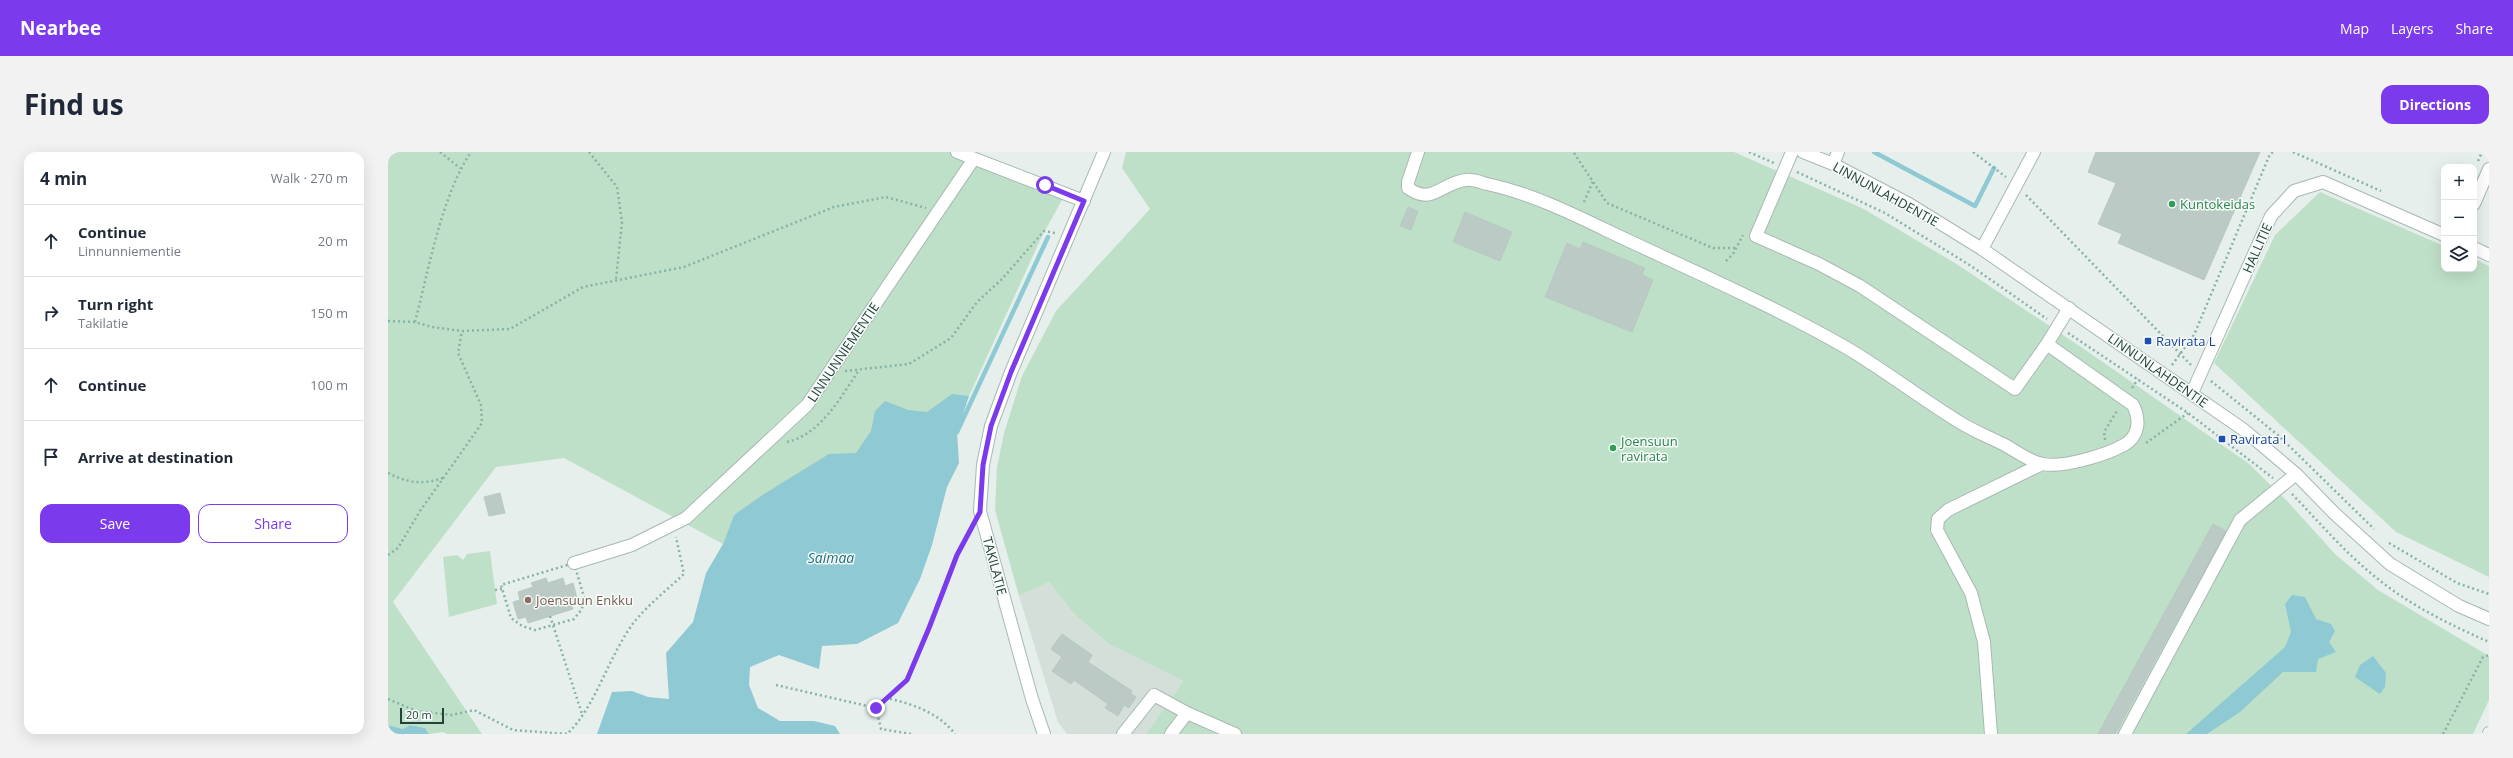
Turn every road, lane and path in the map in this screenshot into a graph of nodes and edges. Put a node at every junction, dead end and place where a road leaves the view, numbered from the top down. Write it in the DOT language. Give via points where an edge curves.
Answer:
graph roads {
  1 [pos="440,152"];
  2 [pos="471,152"];
  3 [pos="589,152"];
  4 [pos="957,152"];
  5 [pos="1104,152"];
  6 [pos="1418,152"];
  7 [pos="1792,152"];
  8 [pos="1803,152"];
  9 [pos="1838,152"];
  10 [pos="1973,152"];
  11 [pos="2034,152"];
  12 [pos="2273,152"];
  13 [pos="2292,152"];
  14 [pos="1574,153"];
  15 [pos="973,160"];
  16 [pos="1833,164"];
  17 [pos="460,168"];
  18 [pos="2489,169"];
  19 [pos="1592,181"];
  20 [pos="2016,185"];
  21 [pos="2386,194"];
  22 [pos="2476,200"];
  23 [pos="1084,201"];
  24 [pos="1584,202"];
  25 [pos="938,211"];
  26 [pos="2441,234"];
  27 [pos="1068,238"];
  28 [pos="1737,248"];
  29 [pos="1982,249"];
  30 [pos="2477,249"];
  31 [pos="1733,254"];
  32 [pos="2489,254"];
  33 [pos="1726,261"];
  34 [pos="616,279"];
  35 [pos="2069,308"];
  36 [pos="388,321"];
  37 [pos="415,322"];
  38 [pos="462,331"];
  39 [pos="2047,344"];
  40 [pos="2181,356"];
  41 [pos="859,370"];
  42 [pos="829,373"];
  43 [pos="2202,373"];
  44 [pos="2163,374"];
  45 [pos="2138,379"];
  46 [pos="2151,388"];
  47 [pos="2192,393"];
  48 [pos="2125,398"];
  49 [pos="785,443"];
  50 [pos="2108,452"];
  51 [pos="2042,464"];
  52 [pos="388,473"];
  53 [pos="2296,474"];
  54 [pos="443,478"];
  55 [pos="980,512"];
  56 [pos="674,524"];
  57 [pos="2376,531"];
  58 [pos="2387,542"];
  59 [pos="388,555"];
  60 [pos="574,563"];
  61 [pos="502,589"];
  62 [pos="495,590"];
  63 [pos="2489,594"];
  64 [pos="550,616"];
  65 [pos="2489,619"];
  66 [pos="553,625"];
  67 [pos="2489,655"];
  68 [pos="776,685"];
  69 [pos="887,698"];
  70 [pos="388,699"];
  71 [pos="876,708"];
  72 [pos="1187,713"];
  73 [pos="582,714"];
  74 [pos="911,734"];
  75 [pos="955,734"];
  76 [pos="1044,734"];
  77 [pos="1123,734"];
  78 [pos="1171,734"];
  79 [pos="1235,734"];
  80 [pos="1991,734"];
  81 [pos="2125,734"];
  82 [pos="2443,734"];
  1 -- 17 [label="path"];
  2 -- 17 [label="path"];
  3 -- 34 [label="path" via="617,187 622,222"];
  4 -- 15 [label="street"];
  5 -- 23 [label="street, TAKILATIE"];
  6 -- 51 [label="street" via="1408,182 1408,188 1416,194 1427,196 1451,184 1467,180 1515,190 1581,218 1778,310 1849,350 1958,422"];
  7 -- 39 [label="street" via="1756,236 1819,264 1860,286 2015,389"];
  8 -- 16 [label="street, LINNUNLAHDENTIE"];
  9 -- 16 [label="street"];
  10 -- 20 [label="path"];
  11 -- 20 [label="street"];
  12 -- 40 [label="path" via="2194,335"];
  13 -- 21 [label="path"];
  14 -- 19 [label="path"];
  15 -- 23 [label="street"];
  15 -- 25 [label="street, LINNUNNIEMENTIE"];
  16 -- 29 [label="street, LINNUNLAHDENTIE" via="1909,204"];
  17 -- 37 [label="path" via="436,239"];
  18 -- 22 [label="street"];
  19 -- 24 [label="path"];
  19 -- 28 [label="path" via="1607,203 1713,248"];
  20 -- 29 [label="street"];
  20 -- 40 [label="path"];
  23 -- 27 [label="street, TAKILATIE"];
  25 -- 34 [label="path" via="886,197 834,207 684,267"];
  25 -- 42 [label="street, LINNUNNIEMENTIE"];
  26 -- 43 [label="street, HALLITIE" via="2323,182 2294,191 2271,216"];
  27 -- 41 [label="path" via="1044,231 1002,279 977,302 951,338 908,364"];
  27 -- 55 [label="street, TAKILATIE" via="991,426 983,465"];
  29 -- 35 [label="street, LINNUNLAHDENTIE"];
  30 -- 32 [label="street"];
  31 -- 33 [label="path"];
  34 -- 38 [label="path" via="583,287 510,328"];
  35 -- 39 [label="street"];
  35 -- 44 [label="street, LINNUNLAHDENTIE"];
  36 -- 37 [label="path"];
  37 -- 38 [label="path"];
  38 -- 54 [label="path" via="458,353 481,405 482,423"];
  39 -- 48 [label="street"];
  40 -- 43 [label="path"];
  40 -- 44 [label="path"];
  41 -- 42 [label="path"];
  41 -- 49 [label="path" via="834,408 801,439"];
  42 -- 56 [label="street, LINNUNNIEMENTIE" via="807,405 686,518"];
  43 -- 47 [label="street, HALLITIE"];
  43 -- 57 [label="path" via="2279,436"];
  44 -- 46 [label="path"];
  44 -- 47 [label="street, LINNUNLAHDENTIE"];
  45 -- 48 [label="path"];
  47 -- 53 [label="street, LINNUNLAHDENTIE" via="2244,430"];
  48 -- 50 [label="path" via="2104,432"];
  48 -- 50 [label="street" via="2134,405 2138,416 2137,431 2125,444"];
  50 -- 51 [label="street" via="2060,464"];
  51 -- 80 [label="street" via="1948,510 1938,519 1937,530 1971,593 1984,642"];
  52 -- 54 [label="path" via="400,479 426,484"];
  53 -- 65 [label="street, LINNUNLAHDENTIE" via="2334,514 2390,564 2459,606"];
  53 -- 81 [label="street" via="2240,520"];
  54 -- 59 [label="path" via="398,548"];
  55 -- 69 [label="path" via="957,555 907,680"];
  55 -- 76 [label="street, TAKILATIE"];
  56 -- 60 [label="street, LINNUNNIEMENTIE" via="632,545"];
  56 -- 73 [label="path" via="684,574 635,621"];
  58 -- 63 [label="path" via="2457,583"];
  60 -- 61 [label="path" via="501,585"];
  60 -- 66 [label="path" via="584,597 582,609 574,619"];
  61 -- 62 [label="path"];
  61 -- 66 [label="path" via="511,618 522,626 535,630"];
  64 -- 66 [label="path"];
  66 -- 73 [label="path"];
  67 -- 82 [label="path" via="2483,656"];
  68 -- 71 [label="path"];
  69 -- 71 [label="path"];
  69 -- 75 [label="path" via="916,705 948,725"];
  70 -- 73 [label="path" via="416,711 452,715 474,710 513,730 567,734 578,723"];
  71 -- 74 [label="path" via="881,729"];
  72 -- 77 [label="street" via="1154,695"];
  72 -- 78 [label="street"];
  72 -- 79 [label="street"];
}
